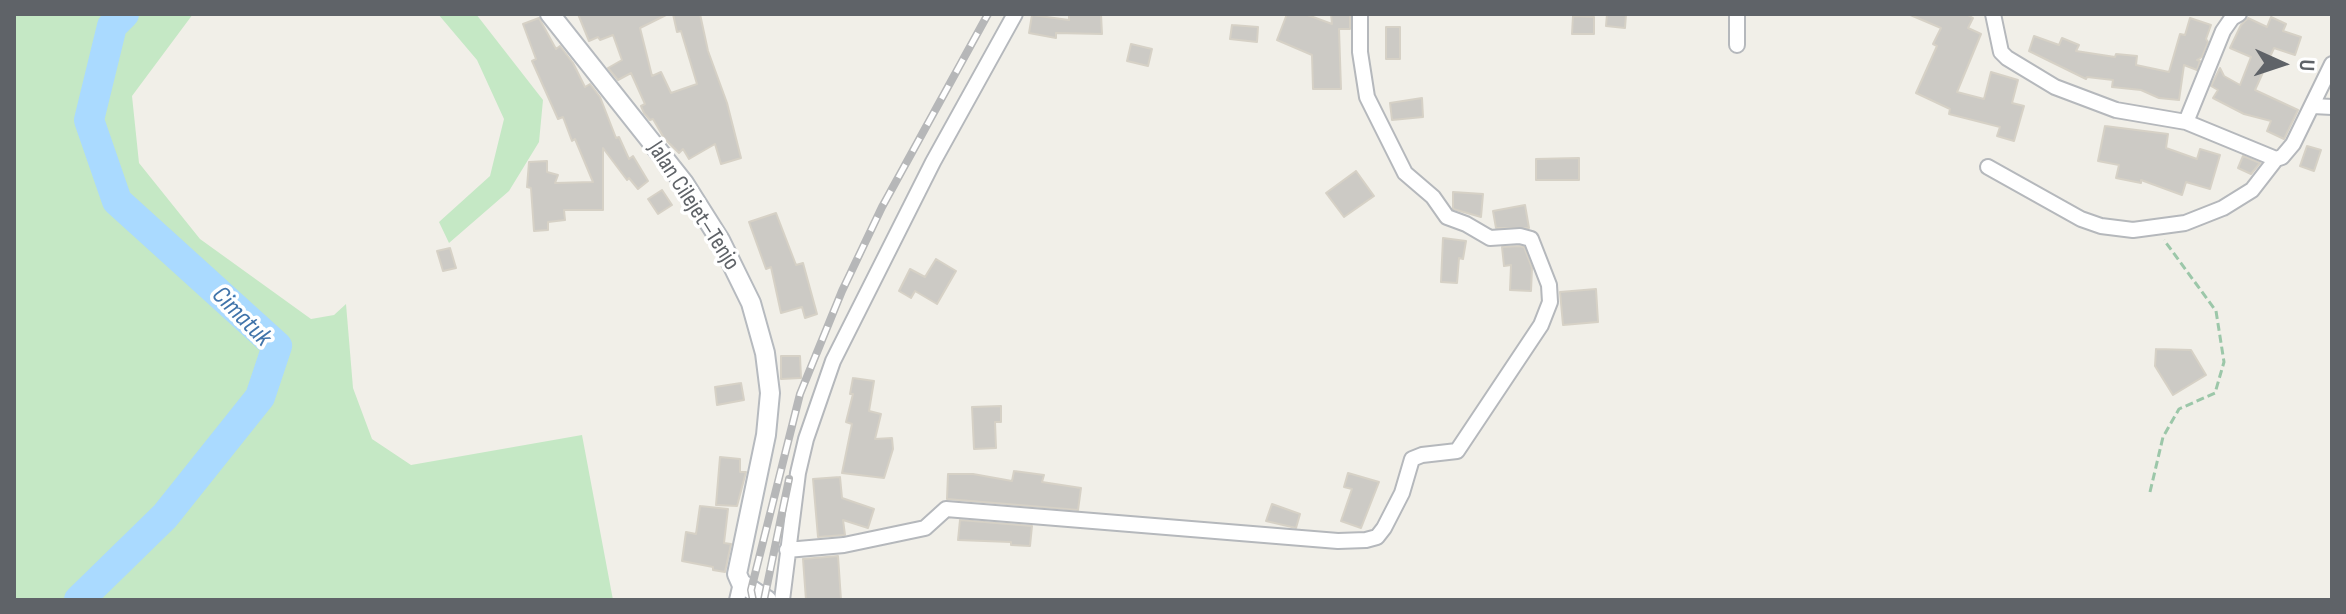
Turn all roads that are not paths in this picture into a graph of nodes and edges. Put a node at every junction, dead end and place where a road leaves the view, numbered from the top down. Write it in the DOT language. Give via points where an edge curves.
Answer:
graph roads {
  1 [pos="550,14"];
  2 [pos="1015,14"];
  3 [pos="1360,14"];
  4 [pos="1737,14"];
  5 [pos="1993,14"];
  6 [pos="2239,14"];
  7 [pos="1737,45"];
  8 [pos="2332,64"];
  9 [pos="2313,106"];
  10 [pos="2332,107"];
  11 [pos="2186,122"];
  12 [pos="2276,159"];
  13 [pos="1988,167"];
  14 [pos="787,550"];
  15 [pos="739,591"];
  16 [pos="767,600"];
  17 [pos="782,600"];
  1 -- 15 [label="main road, Jalan Cilejet–Tenjo" via="684,183 751,303 770,393 738,570"];
  2 -- 14 [label="street" via="833,361 804,448"];
  3 -- 14 [label="street" via="1367,97 1405,173 1447,217 1490,238 1531,239 1550,302 1541,325 1457,451 1412,459 1402,493 1377,537 1338,541 946,509 925,528 844,545"];
  4 -- 7 [label="street"];
  5 -- 11 [label="street" via="2001,52 2034,76 2100,106"];
  6 -- 11 [label="street" via="2223,31"];
  8 -- 9 [label="street"];
  9 -- 10 [label="street"];
  9 -- 12 [label="street" via="2293,144"];
  11 -- 12 [label="street"];
  12 -- 13 [label="street" via="2240,199 2185,223 2133,230 2091,223"];
  14 -- 17 [label="street"];
  15 -- 16 [label="main road, Jalan Cilejet–Tenjo"];
}
